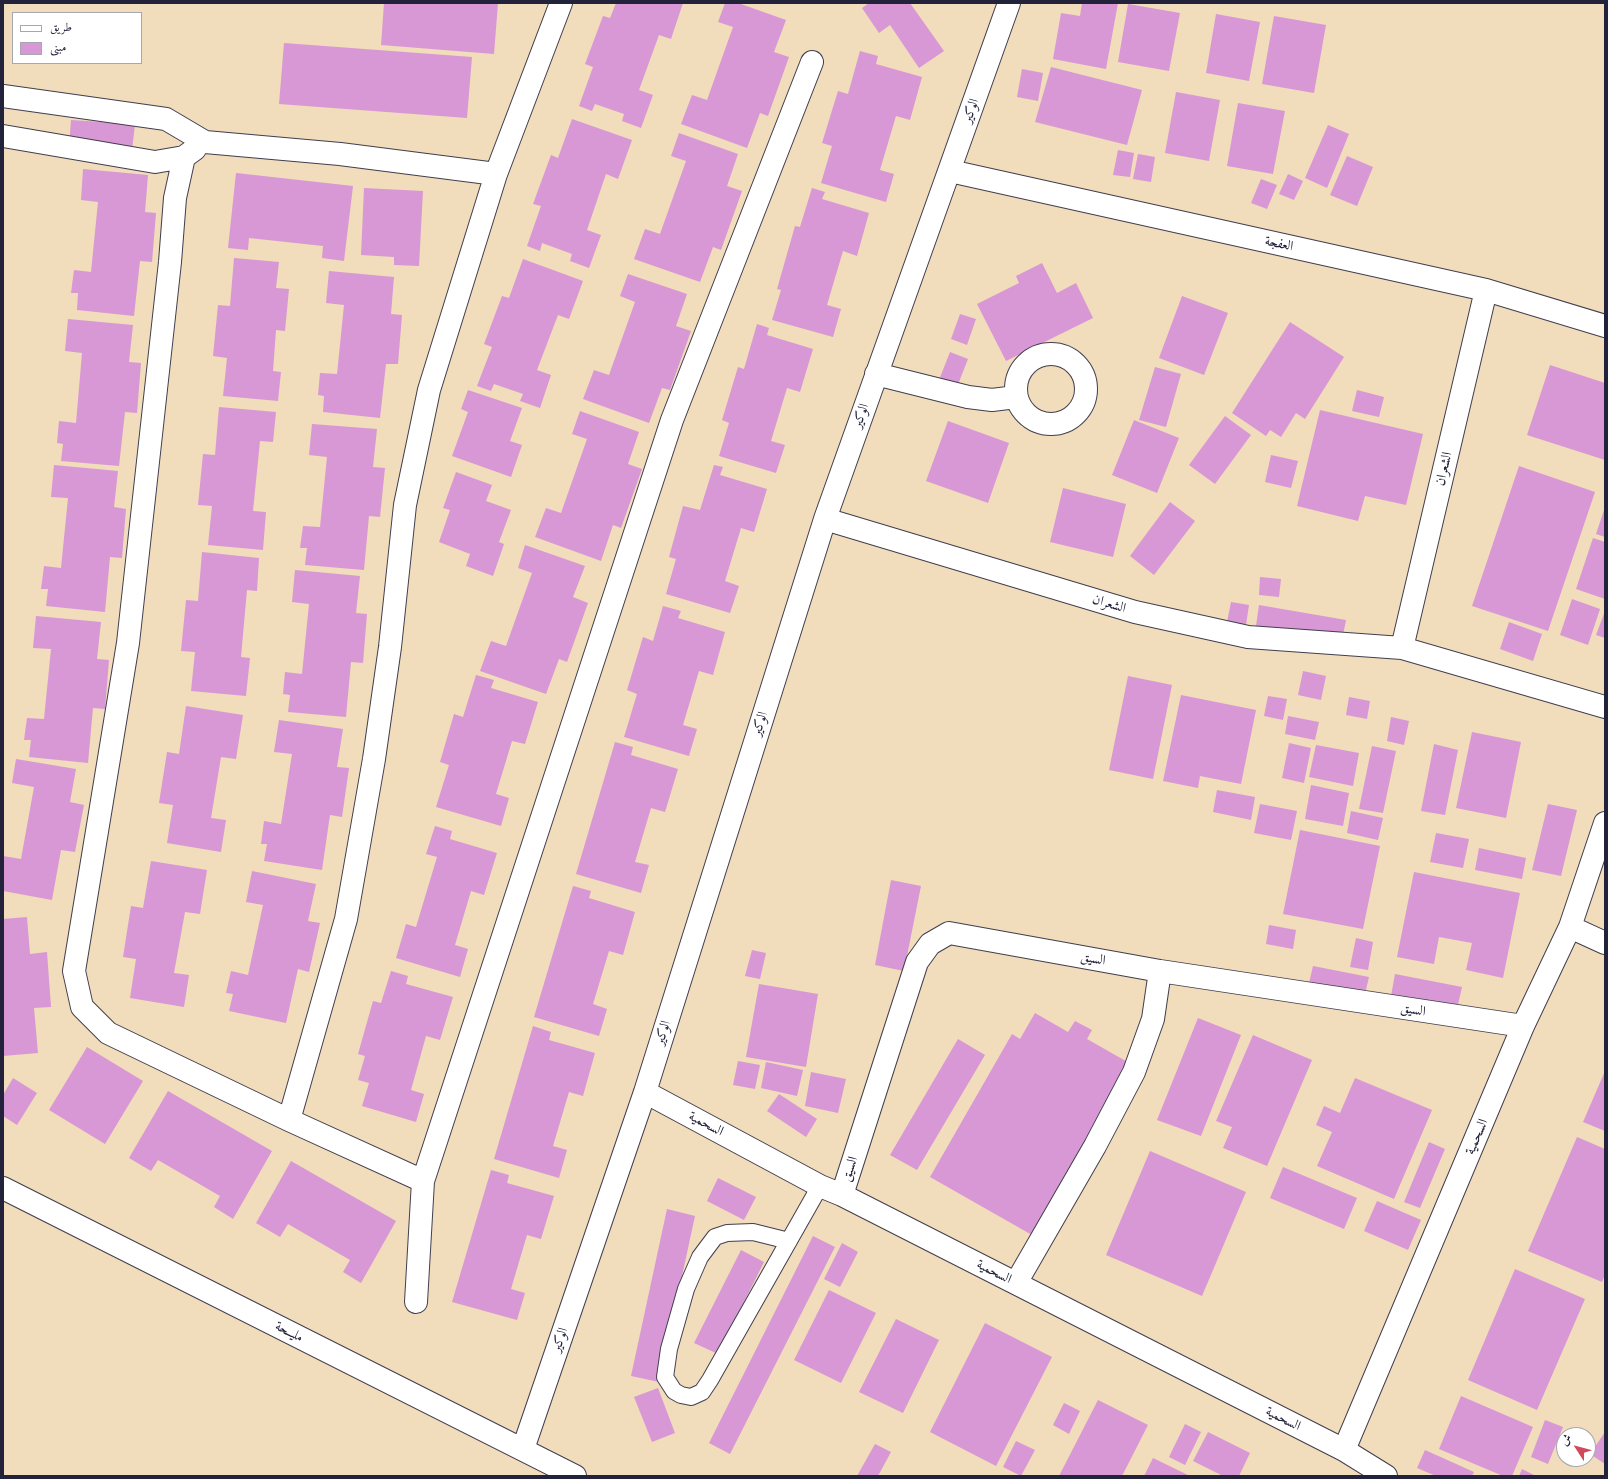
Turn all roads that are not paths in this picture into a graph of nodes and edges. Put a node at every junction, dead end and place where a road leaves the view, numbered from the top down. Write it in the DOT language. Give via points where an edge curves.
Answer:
graph roads {
  1 [pos="561,3"];
  2 [pos="1009,3"];
  3 [pos="812,62"];
  4 [pos="3,96"];
  5 [pos="3,136"];
  6 [pos="205,142"];
  7 [pos="184,157"];
  8 [pos="950,171"];
  9 [pos="496,174"];
  10 [pos="1486,290"];
  11 [pos="1605,326"];
  12 [pos="876,374"];
  13 [pos="1016,397"];
  14 [pos="825,519"];
  15 [pos="1402,648"];
  16 [pos="1605,707"];
  17 [pos="1605,823"];
  18 [pos="1570,927"];
  19 [pos="1605,943"];
  20 [pos="1160,971"];
  21 [pos="1524,1026"];
  22 [pos="645,1092"];
  23 [pos="288,1120"];
  24 [pos="423,1181"];
  25 [pos="820,1186"];
  26 [pos="3,1188"];
  27 [pos="842,1195"];
  28 [pos="789,1241"];
  29 [pos="1016,1283"];
  30 [pos="416,1302"];
  31 [pos="523,1449"];
  32 [pos="1344,1450"];
  33 [pos="575,1476"];
  34 [pos="1386,1476"];
  1 -- 9 [label="street"];
  2 -- 8 [label="street, الوكير"];
  3 -- 24 [label="street" via="672,420"];
  4 -- 6 [label="street" via="166,119"];
  5 -- 7 [label="street" via="154,162"];
  6 -- 7 [label="street"];
  6 -- 9 [label="street" via="340,154"];
  7 -- 23 [label="street" via="175,198 128,643 74,971 82,1007 108,1033"];
  8 -- 10 [label="street, العفجة"];
  8 -- 12 [label="street, الوكير"];
  9 -- 23 [label="street" via="429,390 405,505 390,647 374,759 346,919"];
  10 -- 11 [label="street, العفجة"];
  10 -- 15 [label="street, الشعران"];
  12 -- 13 [label="street" via="968,398 992,400"];
  12 -- 14 [label="street, الوكير"];
  14 -- 15 [label="street, الشعران" via="1135,612 1248,636"];
  14 -- 22 [label="street, الوكير"];
  15 -- 16 [label="street, الشعران"];
  17 -- 18 [label="street, السحمية"];
  18 -- 19 [label="street"];
  18 -- 21 [label="street, السحمية"];
  20 -- 21 [label="street, السيق"];
  20 -- 27 [label="street, السيق" via="949,933 930,944 917,962"];
  20 -- 29 [label="street" via="1153,1019 1134,1072 1095,1146"];
  21 -- 32 [label="street, السحمية"];
  22 -- 25 [label="street, السحمية"];
  22 -- 31 [label="street, الوكير"];
  23 -- 24 [label="street"];
  24 -- 30 [label="street"];
  25 -- 27 [label="street, السحمية"];
  25 -- 28 [label="lane"];
  26 -- 31 [label="street, مليــحة"];
  27 -- 29 [label="street, السحمية"];
  28 -- 28 [label="lane" via="702,1392 691,1396 674,1391 665,1377 669,1349 686,1289 700,1257 715,1237 727,1233 753,1232"];
  29 -- 32 [label="street, السحمية"];
  31 -- 33 [label="street, مليــحة"];
  32 -- 34 [label="street, السحمية"];
}
